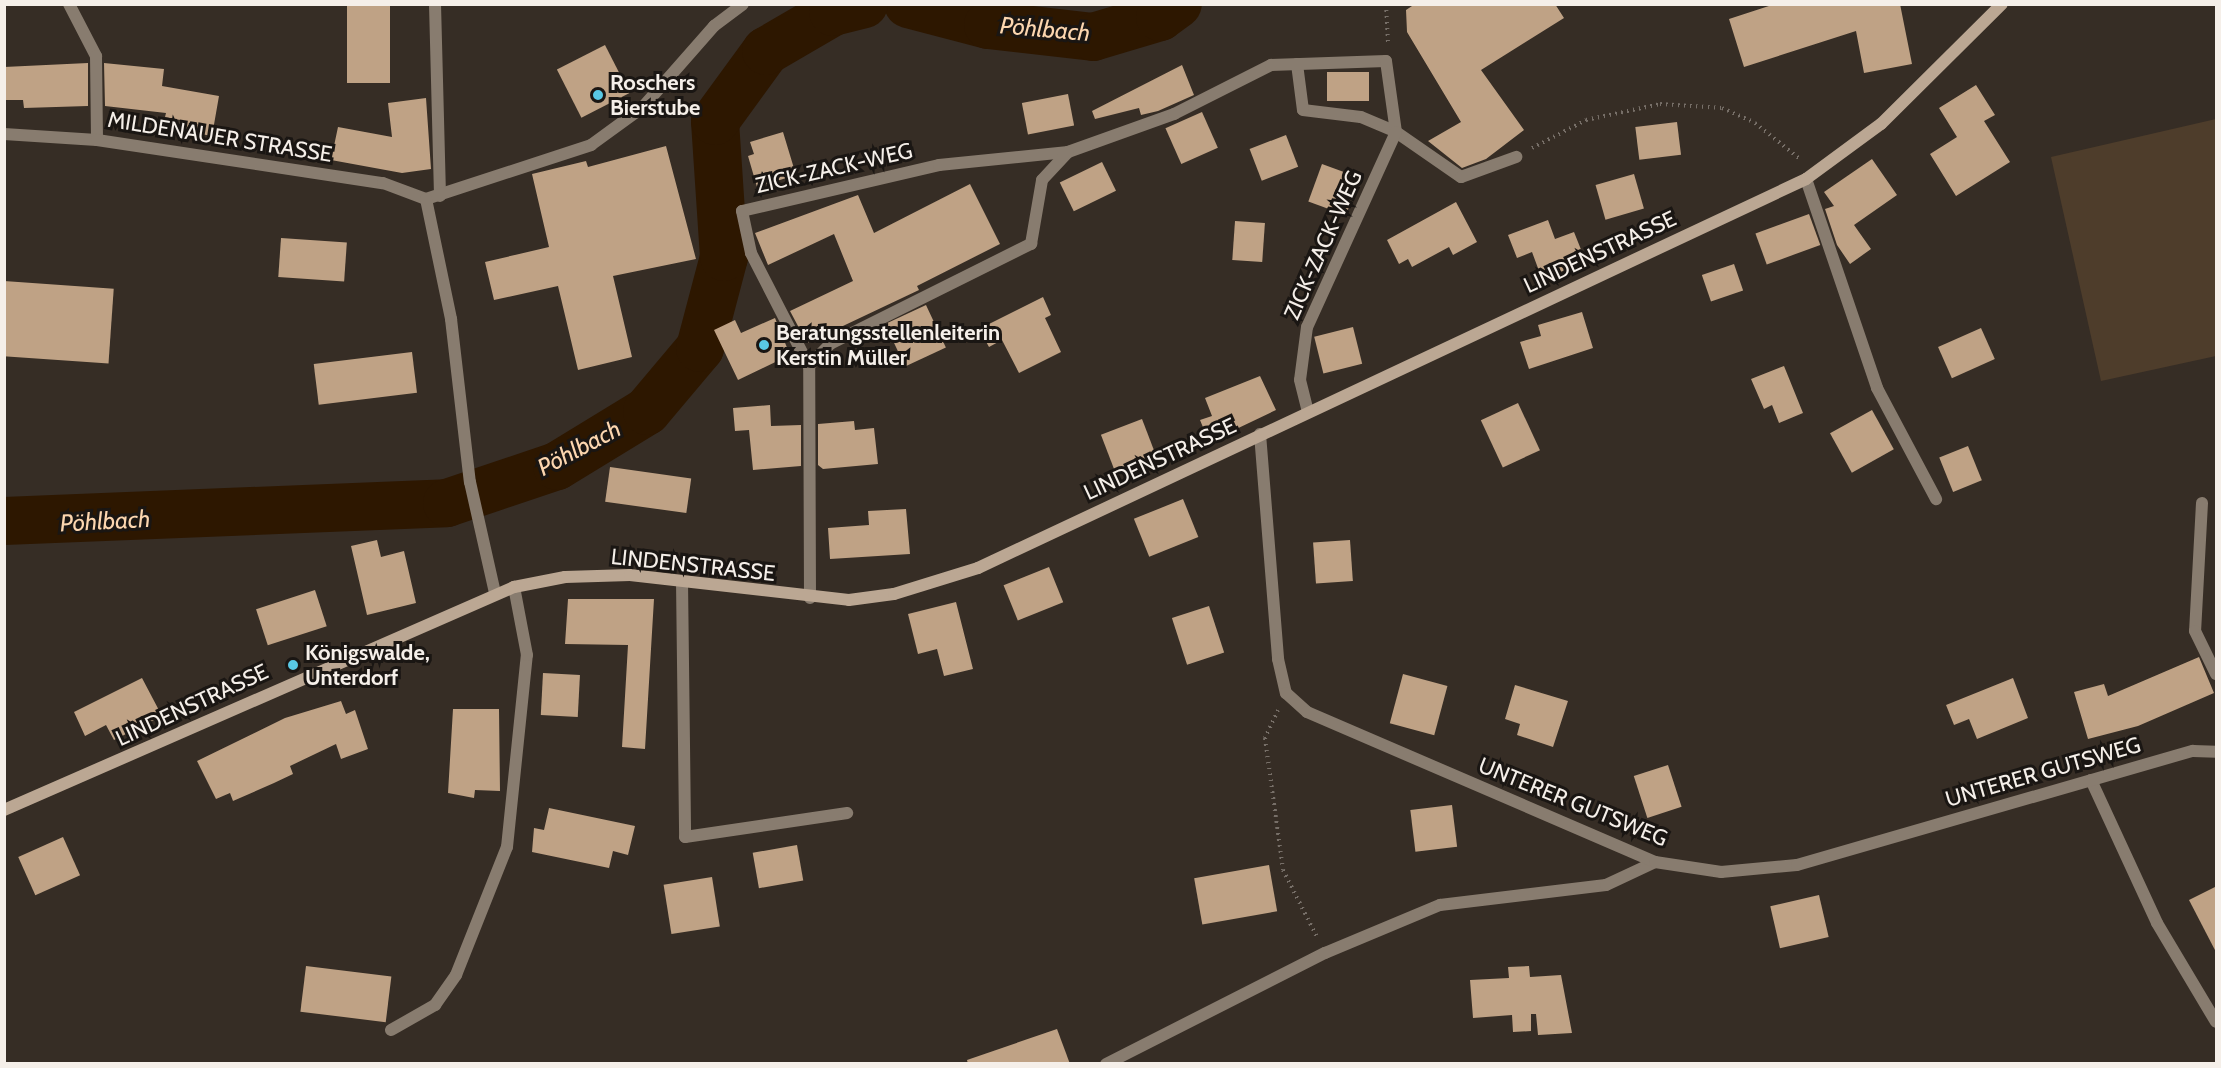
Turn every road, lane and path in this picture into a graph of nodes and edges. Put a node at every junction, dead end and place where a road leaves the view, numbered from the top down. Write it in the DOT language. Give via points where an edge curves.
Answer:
graph roads {
  1 [pos="69,4"];
  2 [pos="435,4"];
  3 [pos="743,4"];
  4 [pos="1386,4"];
  5 [pos="2002,4"];
  6 [pos="1386,61"];
  7 [pos="1297,64"];
  8 [pos="1396,132"];
  9 [pos="4,134"];
  10 [pos="98,140"];
  11 [pos="1068,152"];
  12 [pos="1516,157"];
  13 [pos="1819,170"];
  14 [pos="1806,179"];
  15 [pos="440,196"];
  16 [pos="426,199"];
  17 [pos="809,366"];
  18 [pos="1308,412"];
  19 [pos="1260,434"];
  20 [pos="1936,499"];
  21 [pos="2202,503"];
  22 [pos="682,582"];
  23 [pos="514,587"];
  24 [pos="495,593"];
  25 [pos="810,598"];
  26 [pos="2217,674"];
  27 [pos="1286,693"];
  28 [pos="2217,752"];
  29 [pos="2091,780"];
  30 [pos="4,810"];
  31 [pos="846,813"];
  32 [pos="1655,862"];
  33 [pos="1326,953"];
  34 [pos="2217,1022"];
  35 [pos="391,1030"];
  36 [pos="1106,1064"];
  1 -- 10 [label="street" via="96,56"];
  2 -- 15 [label="street"];
  3 -- 15 [label="street" via="714,26 642,108 591,145"];
  4 -- 6 [label="path"];
  5 -- 13 [label="main road, LINDENSTRASSE" via="1881,124"];
  6 -- 7 [label="street, ZICK-ZACK-WEG"];
  6 -- 8 [label="street"];
  7 -- 8 [label="street" via="1303,110 1360,117"];
  7 -- 11 [label="street, ZICK-ZACK-WEG" via="1271,65 1174,114"];
  8 -- 12 [label="street" via="1461,177"];
  8 -- 18 [label="street, ZICK-ZACK-WEG" via="1307,327 1300,380"];
  9 -- 10 [label="street, MILDENAUER STRASSE"];
  10 -- 16 [label="street, MILDENAUER STRASSE" via="383,183"];
  11 -- 17 [label="street, ZICK-ZACK-WEG" via="1041,180 1031,244 830,344"];
  11 -- 17 [label="street, ZICK-ZACK-WEG" via="939,165 742,211 751,253"];
  12 -- 13 [label="path" via="1586,120 1660,104 1722,108 1755,123"];
  13 -- 14 [label="main road, LINDENSTRASSE"];
  14 -- 18 [label="main road, LINDENSTRASSE"];
  14 -- 20 [label="street" via="1877,388"];
  15 -- 16 [label="street"];
  16 -- 24 [label="street" via="451,319 470,482"];
  17 -- 25 [label="street, ZICK-ZACK-WEG"];
  18 -- 19 [label="main road, LINDENSTRASSE"];
  19 -- 25 [label="main road, LINDENSTRASSE" via="978,568 894,594"];
  19 -- 27 [label="street" via="1278,659"];
  21 -- 26 [label="street" via="2195,631"];
  22 -- 23 [label="main road, LINDENSTRASSE" via="630,575 565,577"];
  22 -- 25 [label="main road, LINDENSTRASSE"];
  22 -- 31 [label="street" via="685,837"];
  23 -- 24 [label="main road, LINDENSTRASSE"];
  23 -- 35 [label="street" via="527,655 507,847 456,975 435,1005"];
  24 -- 30 [label="main road, LINDENSTRASSE"];
  27 -- 32 [label="street, UNTERER GUTSWEG" via="1307,712"];
  27 -- 33 [label="path" via="1265,738 1283,870"];
  28 -- 29 [label="street, UNTERER GUTSWEG" via="2193,751"];
  29 -- 32 [label="street, UNTERER GUTSWEG" via="1797,865 1721,872"];
  29 -- 34 [label="street" via="2157,922"];
  32 -- 33 [label="street" via="1606,885 1440,905"];
  33 -- 36 [label="street"];
}
